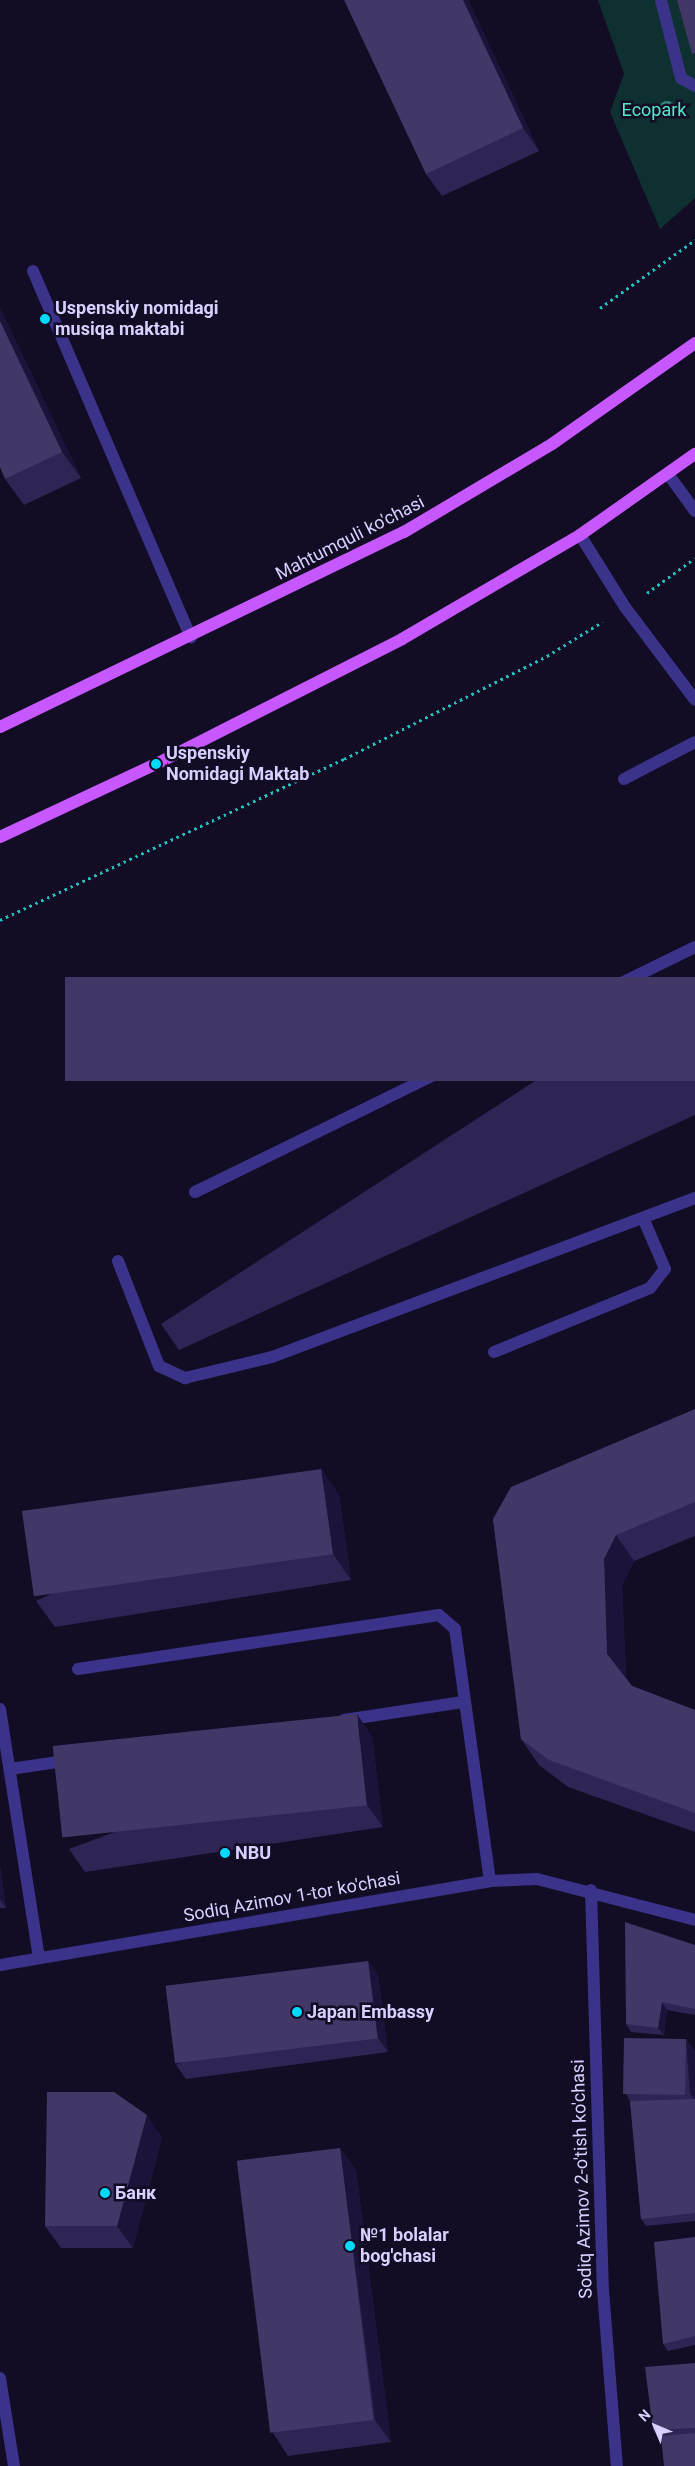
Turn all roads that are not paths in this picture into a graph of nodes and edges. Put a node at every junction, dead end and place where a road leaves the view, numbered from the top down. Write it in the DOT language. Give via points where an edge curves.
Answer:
graph roads {
  1 [pos="661,0"];
  2 [pos="695,86"];
  3 [pos="32,272"];
  4 [pos="695,343"];
  5 [pos="695,454"];
  6 [pos="668,474"];
  7 [pos="695,511"];
  8 [pos="580,535"];
  9 [pos="191,637"];
  10 [pos="695,700"];
  11 [pos="0,727"];
  12 [pos="695,742"];
  13 [pos="624,779"];
  14 [pos="0,837"];
  15 [pos="695,947"];
  16 [pos="195,1192"];
  17 [pos="695,1198"];
  18 [pos="644,1220"];
  19 [pos="118,1261"];
  20 [pos="494,1352"];
  21 [pos="78,1669"];
  22 [pos="463,1702"];
  23 [pos="0,1709"];
  24 [pos="325,1722"];
  25 [pos="88,1758"];
  26 [pos="10,1769"];
  27 [pos="490,1881"];
  28 [pos="591,1890"];
  29 [pos="695,1920"];
  30 [pos="39,1957"];
  31 [pos="0,1965"];
  32 [pos="0,2378"];
  33 [pos="14,2466"];
  34 [pos="617,2466"];
  1 -- 2 [label="street" via="680,78"];
  3 -- 9 [label="street"];
  4 -- 9 [label="main road, Mahtumquli ko'chasi" via="599,414 456,502 351,560"];
  5 -- 6 [label="main road"];
  6 -- 7 [label="street"];
  6 -- 8 [label="main road"];
  8 -- 10 [label="street" via="625,607"];
  8 -- 14 [label="main road" via="402,640 156,764"];
  9 -- 11 [label="main road, Mahtumquli ko'chasi"];
  12 -- 13 [label="street"];
  15 -- 16 [label="street"];
  17 -- 18 [label="street"];
  18 -- 19 [label="street" via="272,1357 185,1378 159,1366"];
  18 -- 20 [label="street" via="665,1269 650,1288"];
  21 -- 22 [label="street" via="439,1615 455,1628"];
  22 -- 24 [label="street"];
  22 -- 27 [label="street"];
  23 -- 26 [label="street"];
  25 -- 26 [label="street"];
  26 -- 30 [label="street"];
  27 -- 28 [label="street, Sodiq Azimov 1-tor ko'chasi" via="537,1879"];
  27 -- 30 [label="street, Sodiq Azimov 1-tor ko'chasi"];
  28 -- 29 [label="street, Sodiq Azimov 1-tor ko'chasi"];
  28 -- 34 [label="street, Sodiq Azimov 2-o'tish ko'chasi" via="603,2290"];
  30 -- 31 [label="street, Sodiq Azimov 1-tor ko'chasi"];
  32 -- 33 [label="street"];
}
